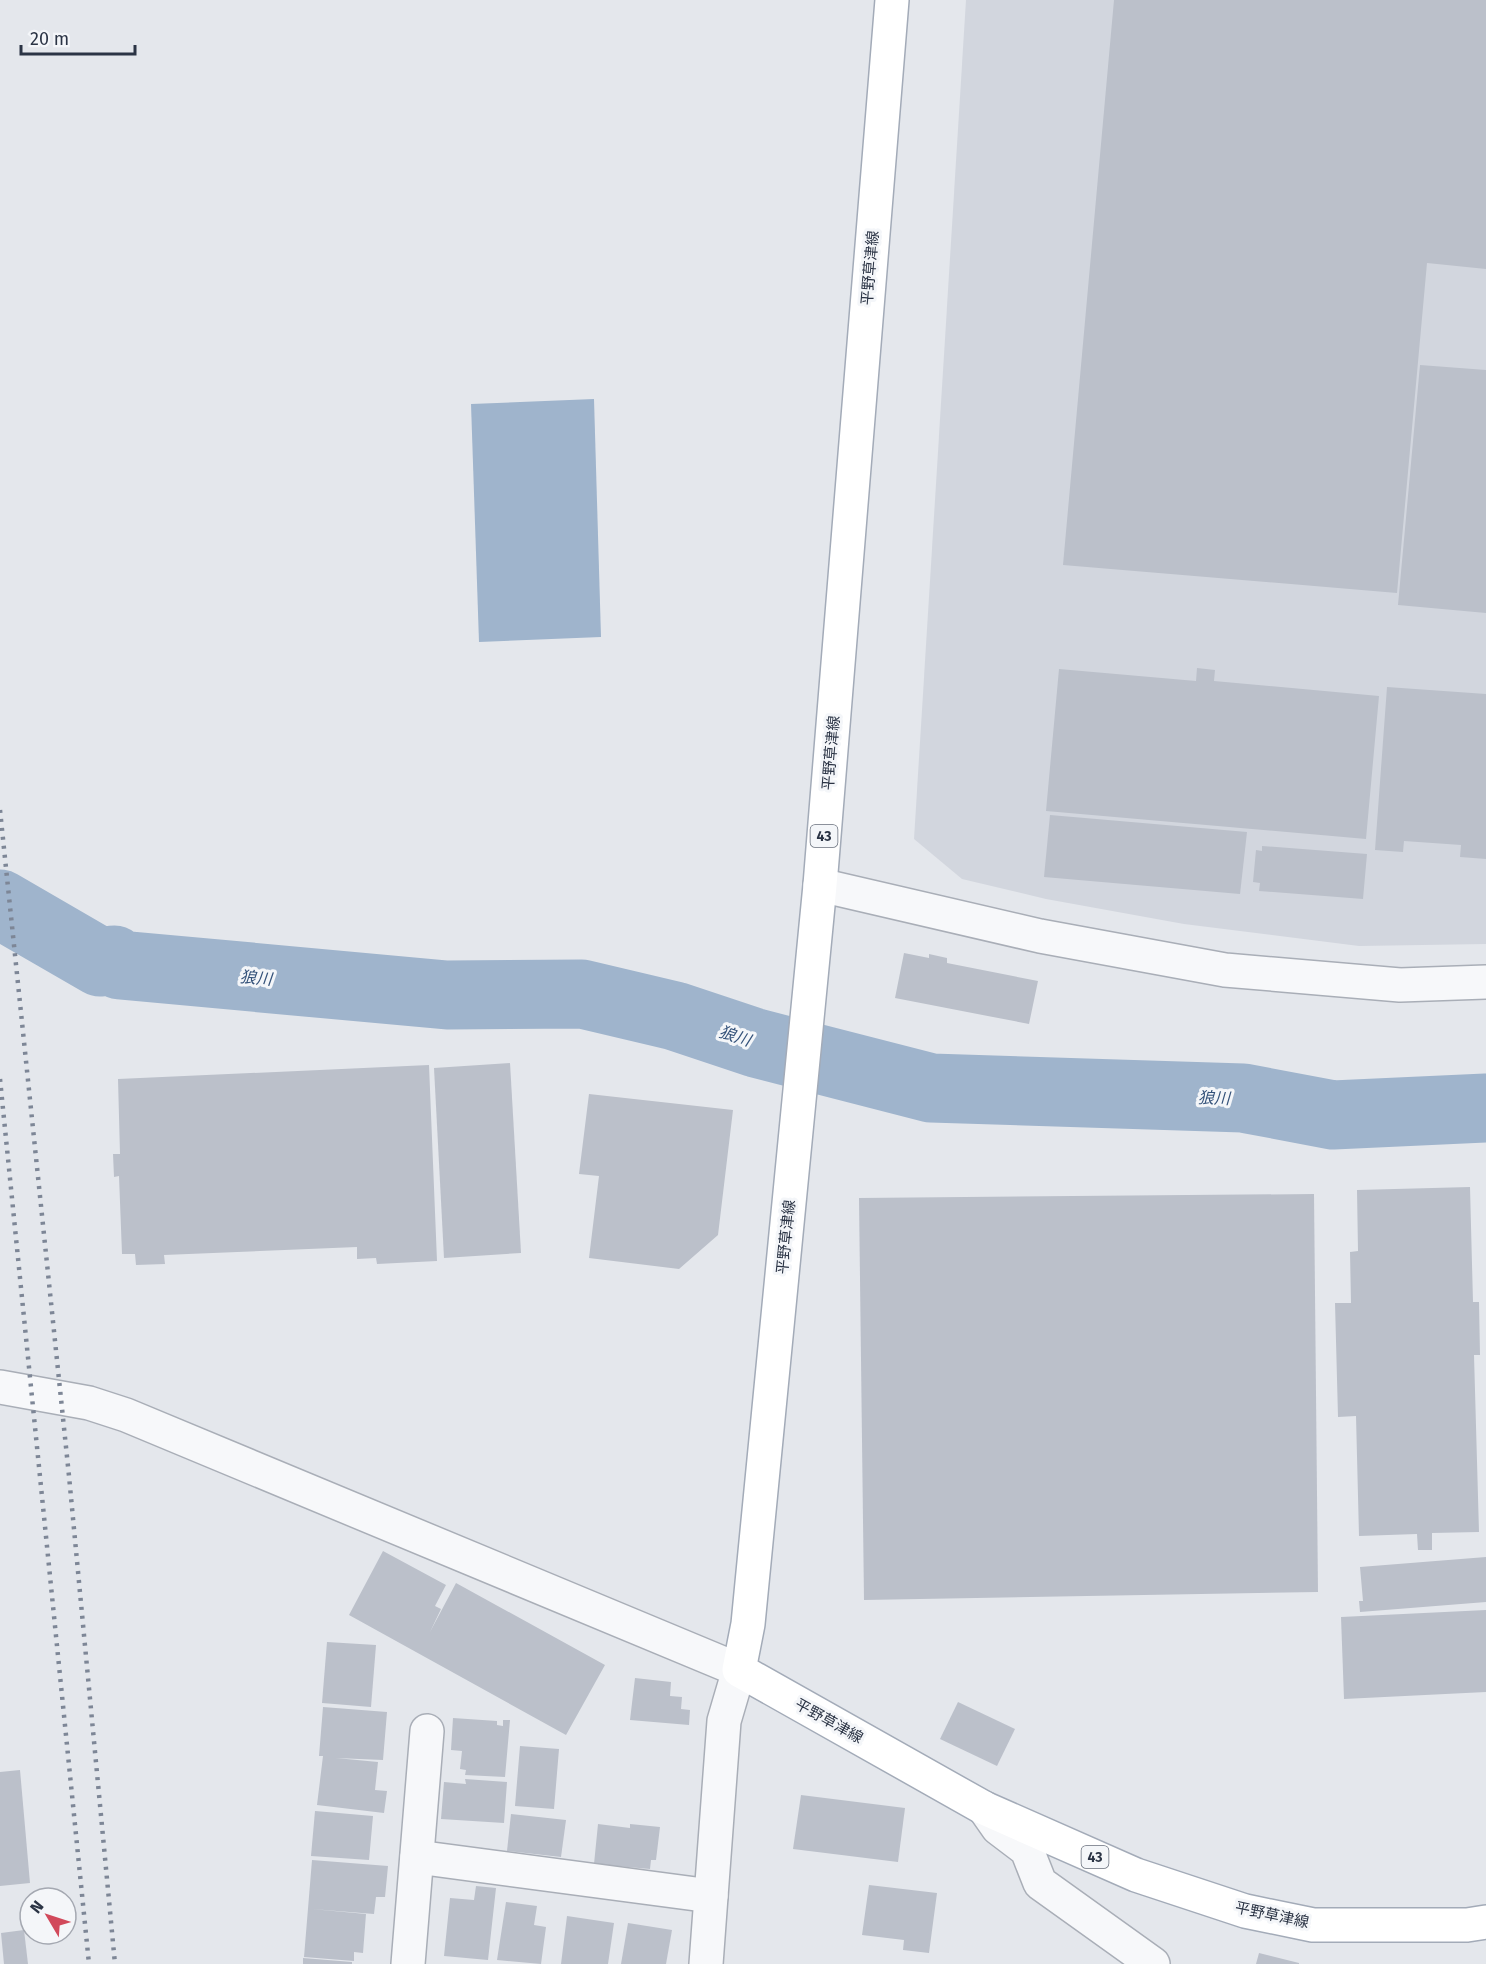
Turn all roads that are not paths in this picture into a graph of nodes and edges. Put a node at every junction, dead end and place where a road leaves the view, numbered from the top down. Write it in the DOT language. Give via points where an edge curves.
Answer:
graph roads {
  1 [pos="892,0"];
  2 [pos="820,885"];
  3 [pos="1486,982"];
  4 [pos="0,1387"];
  5 [pos="739,1670"];
  6 [pos="427,1731"];
  7 [pos="984,1808"];
  8 [pos="417,1857"];
  9 [pos="711,1896"];
  10 [pos="1486,1922"];
  11 [pos="408,1964"];
  12 [pos="706,1964"];
  13 [pos="1153,1964"];
  1 -- 2 [label="main road, 平野草津線 / 43"];
  2 -- 3 [label="street" via="1040,936 1225,970 1400,986"];
  2 -- 5 [label="main road, 平野草津線 / 43" via="748,1624"];
  4 -- 5 [label="street" via="89,1403 126,1415"];
  5 -- 7 [label="main road, 平野草津線 / 43"];
  5 -- 9 [label="street" via="724,1721"];
  6 -- 8 [label="street"];
  7 -- 10 [label="main road, 平野草津線 / 43" via="1136,1875 1245,1911 1313,1925"];
  7 -- 13 [label="street" via="998,1828 1027,1850 1040,1883"];
  8 -- 9 [label="street"];
  8 -- 11 [label="street"];
  9 -- 12 [label="street"];
}
